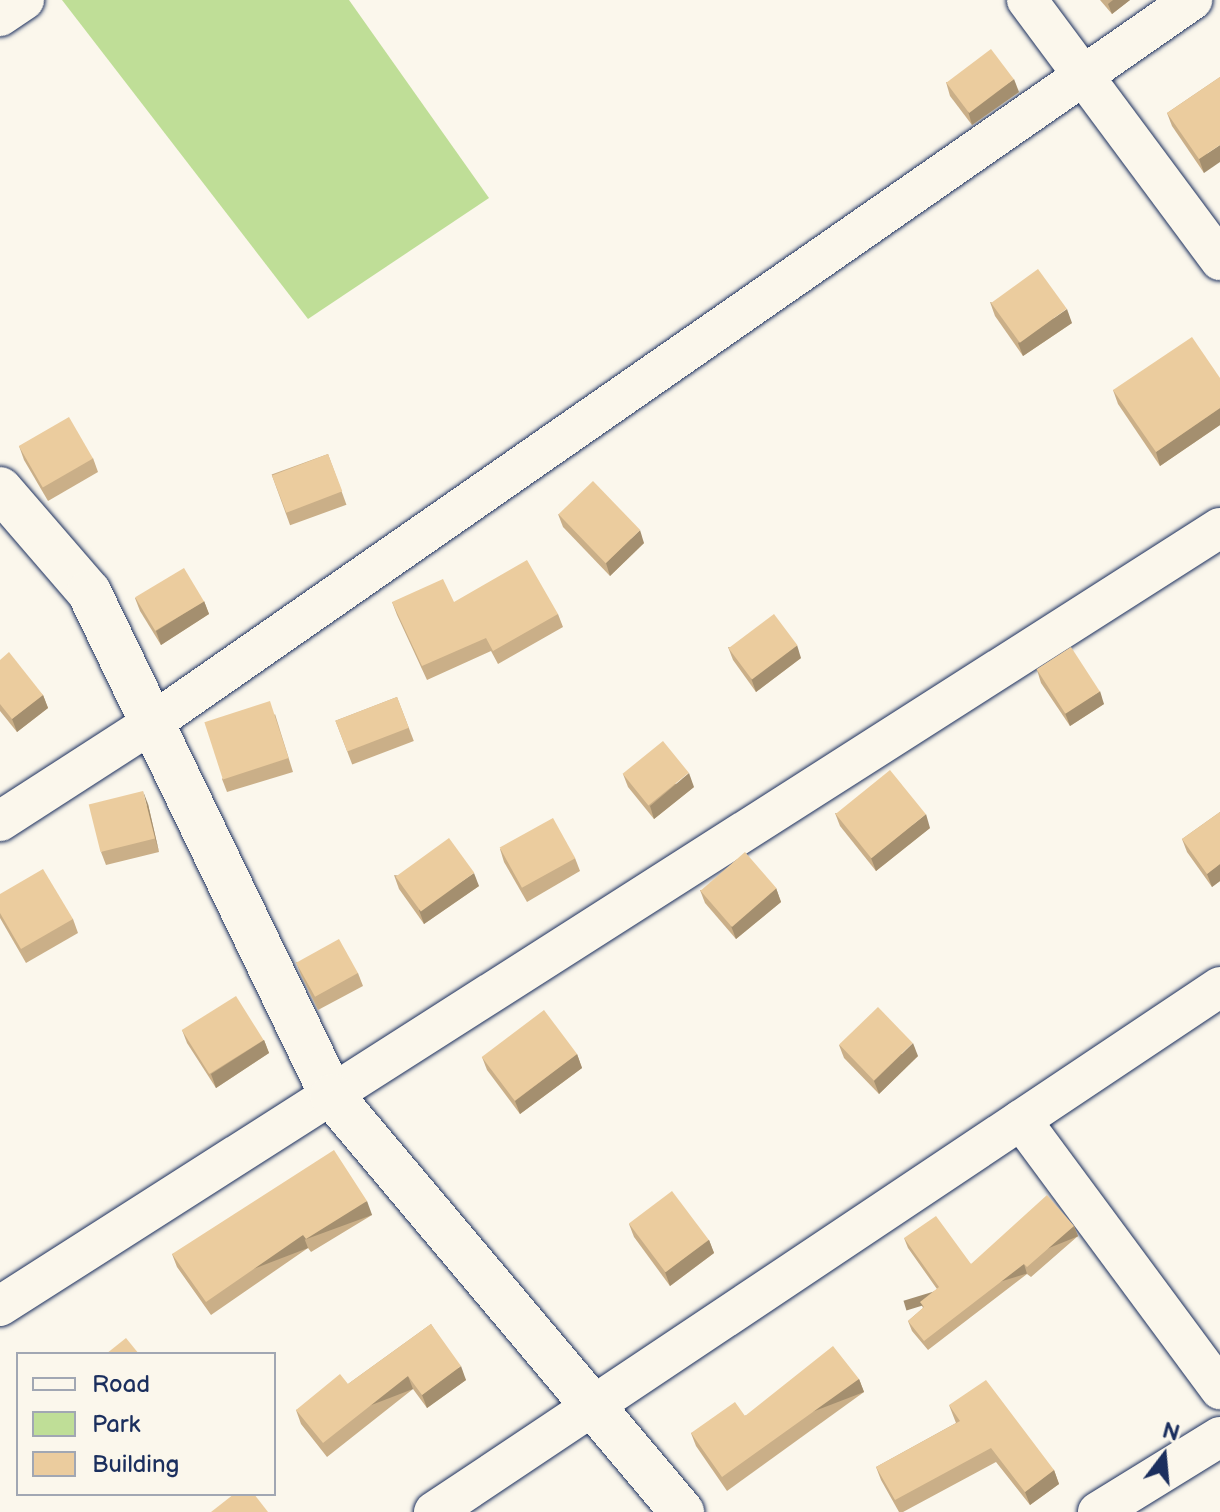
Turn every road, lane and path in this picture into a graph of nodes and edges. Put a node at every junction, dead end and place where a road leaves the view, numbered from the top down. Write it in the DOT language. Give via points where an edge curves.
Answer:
graph roads {
  1 [pos="24,0"];
  2 [pos="1027,0"];
  3 [pos="1192,0"];
  4 [pos="0,16"];
  5 [pos="1082,76"];
  6 [pos="1220,260"];
  7 [pos="0,489"];
  8 [pos="1220,528"];
  9 [pos="152,723"];
  10 [pos="0,821"];
  11 [pos="1220,987"];
  12 [pos="332,1096"];
  13 [pos="1021,1120"];
  14 [pos="0,1306"];
  15 [pos="1220,1389"];
  16 [pos="593,1405"];
  17 [pos="1220,1437"];
  18 [pos="434,1512"];
  19 [pos="682,1512"];
  20 [pos="1098,1512"];
  1 -- 4 [label="street"];
  2 -- 5 [label="street"];
  3 -- 5 [label="street"];
  5 -- 6 [label="street"];
  5 -- 9 [label="street"];
  7 -- 9 [label="street" via="89,592"];
  8 -- 12 [label="street"];
  9 -- 10 [label="street"];
  9 -- 12 [label="street"];
  11 -- 13 [label="street"];
  12 -- 14 [label="street"];
  12 -- 16 [label="street"];
  13 -- 15 [label="street"];
  13 -- 16 [label="street"];
  16 -- 18 [label="street"];
  16 -- 19 [label="street"];
  17 -- 20 [label="street"];
}
